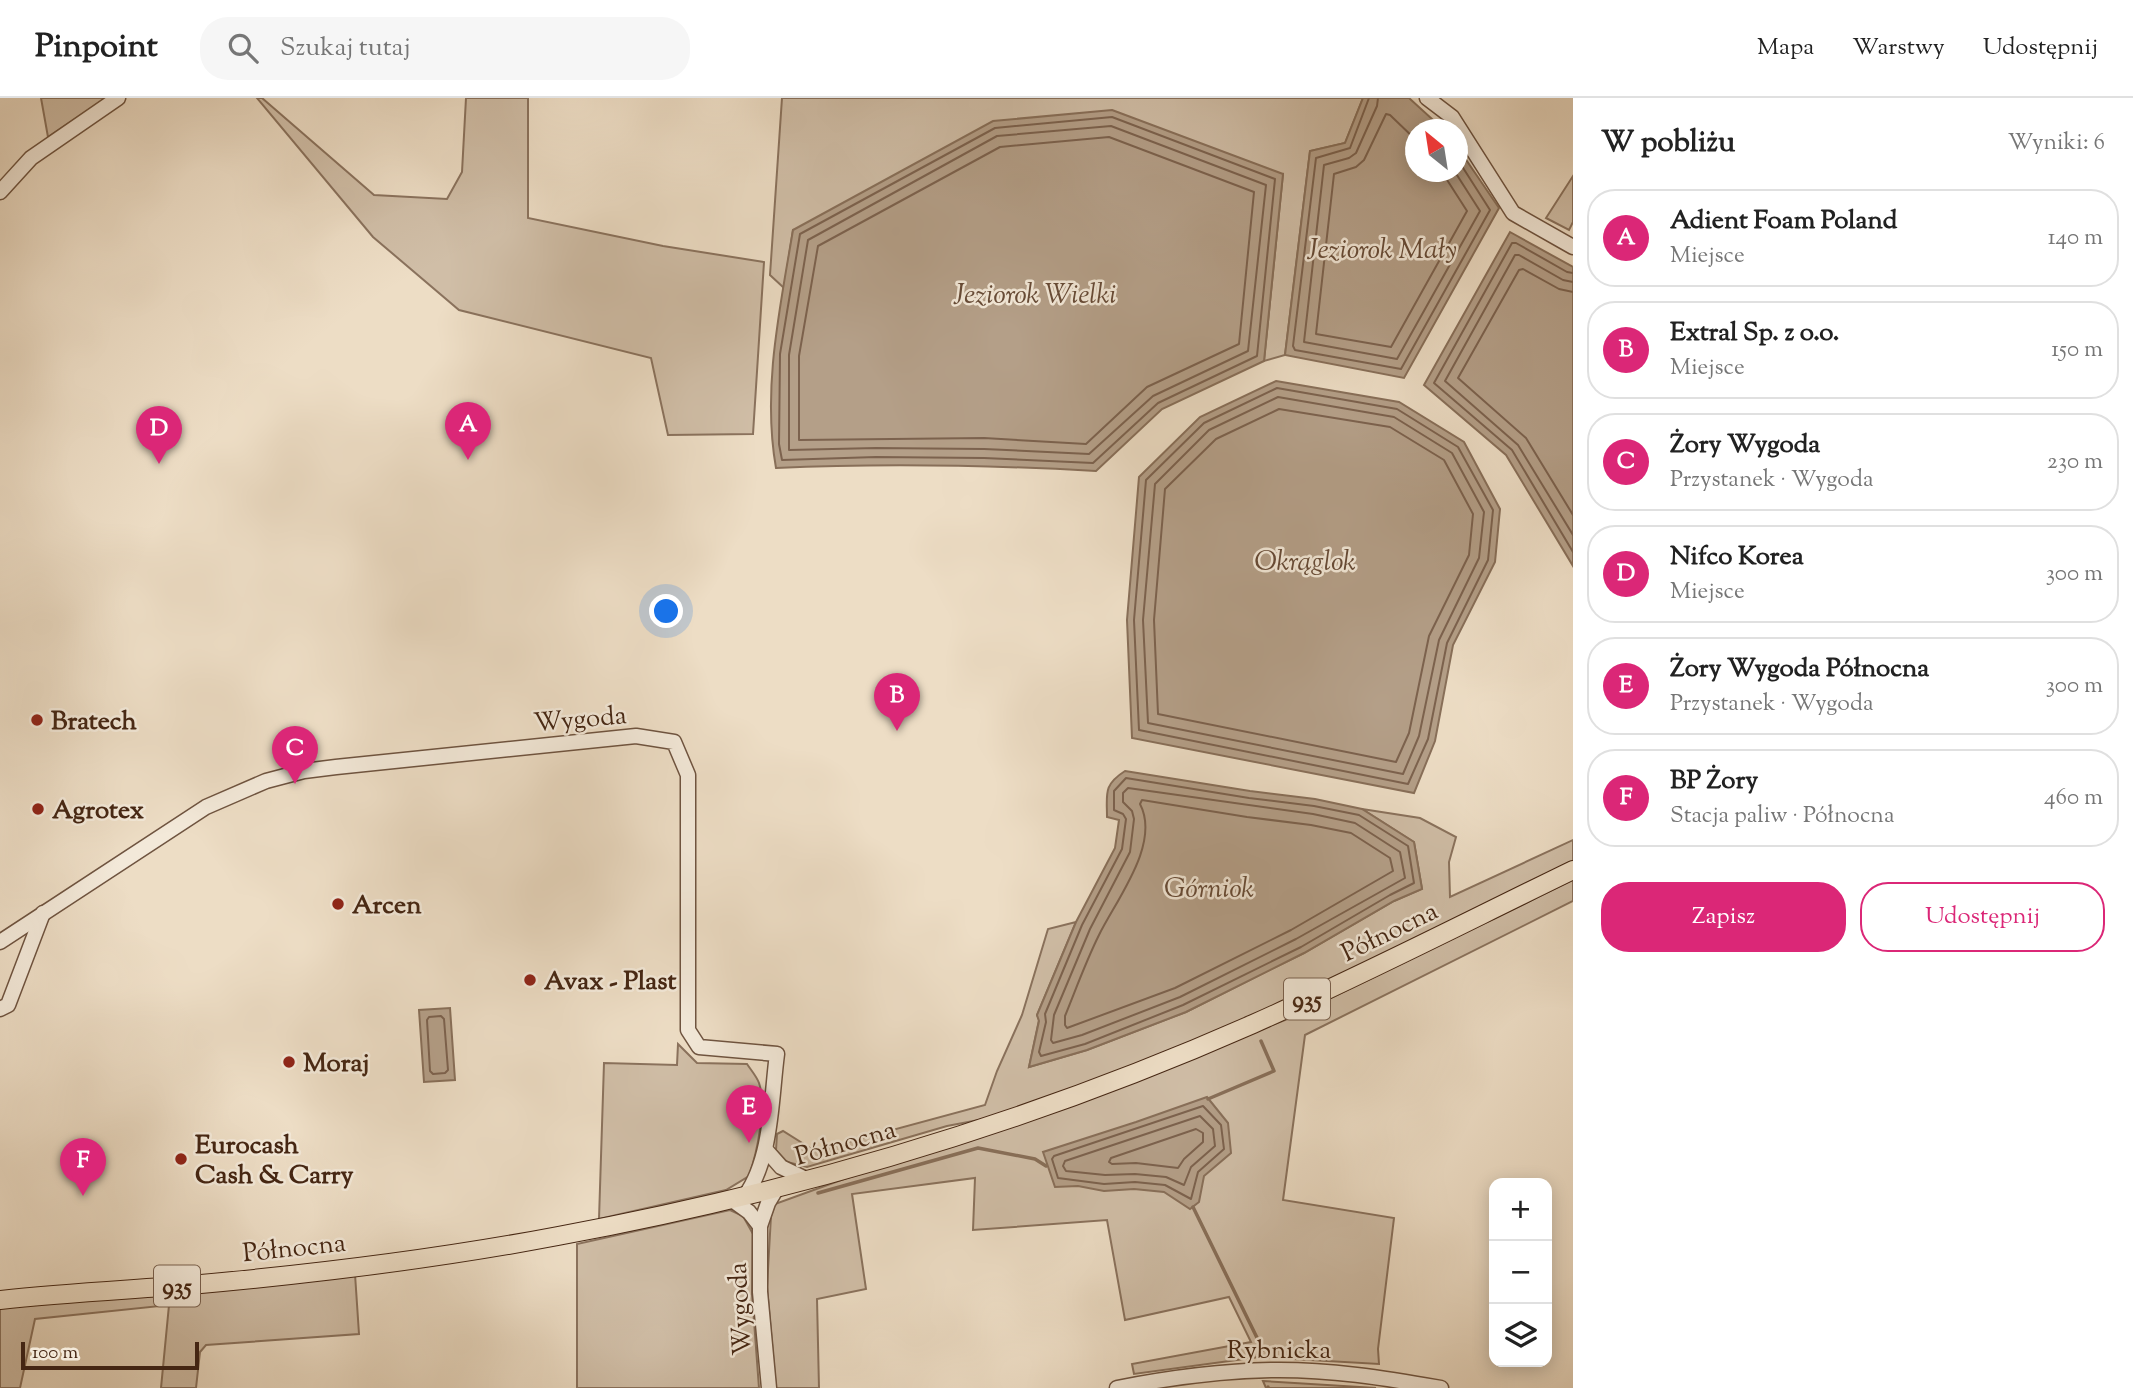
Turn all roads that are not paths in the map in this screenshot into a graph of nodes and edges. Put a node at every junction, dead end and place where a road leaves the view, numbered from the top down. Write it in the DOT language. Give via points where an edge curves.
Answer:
graph roads {
  1 [pos="118,98"];
  2 [pos="1427,98"];
  3 [pos="0,192"];
  4 [pos="1573,247"];
  5 [pos="1573,870"];
  6 [pos="43,913"];
  7 [pos="0,942"];
  8 [pos="0,1009"];
  9 [pos="766,1150"];
  10 [pos="807,1180"];
  11 [pos="777,1188"];
  12 [pos="738,1198"];
  13 [pos="760,1226"];
  14 [pos="0,1300"];
  15 [pos="769,1388"];
  16 [pos="1117,1388"];
  17 [pos="1441,1388"];
  1 -- 3 [label="street" via="31,158"];
  2 -- 4 [label="street" via="1452,117 1513,213"];
  5 -- 10 [label="main road, Północna / 935" via="1338,985 1181,1054 982,1128"];
  6 -- 7 [label="street, Wygoda"];
  6 -- 8 [label="street" via="8,1005"];
  6 -- 9 [label="street, Wygoda" via="205,807 266,781 336,767 636,736 674,742 688,775 688,1030 699,1047 777,1055"];
  9 -- 10 [label="street" via="781,1167"];
  9 -- 12 [label="street, Wygoda" via="760,1171"];
  10 -- 11 [label="main road, Północna / 935"];
  11 -- 12 [label="main road, Północna / 935"];
  11 -- 13 [label="street"];
  12 -- 13 [label="street"];
  12 -- 14 [label="main road, Północna / 935" via="556,1237 417,1259"];
  13 -- 15 [label="street, Wygoda" via="760,1292"];
  16 -- 17 [label="street, Rybnicka" via="1197,1375 1273,1370 1376,1377"];
}
